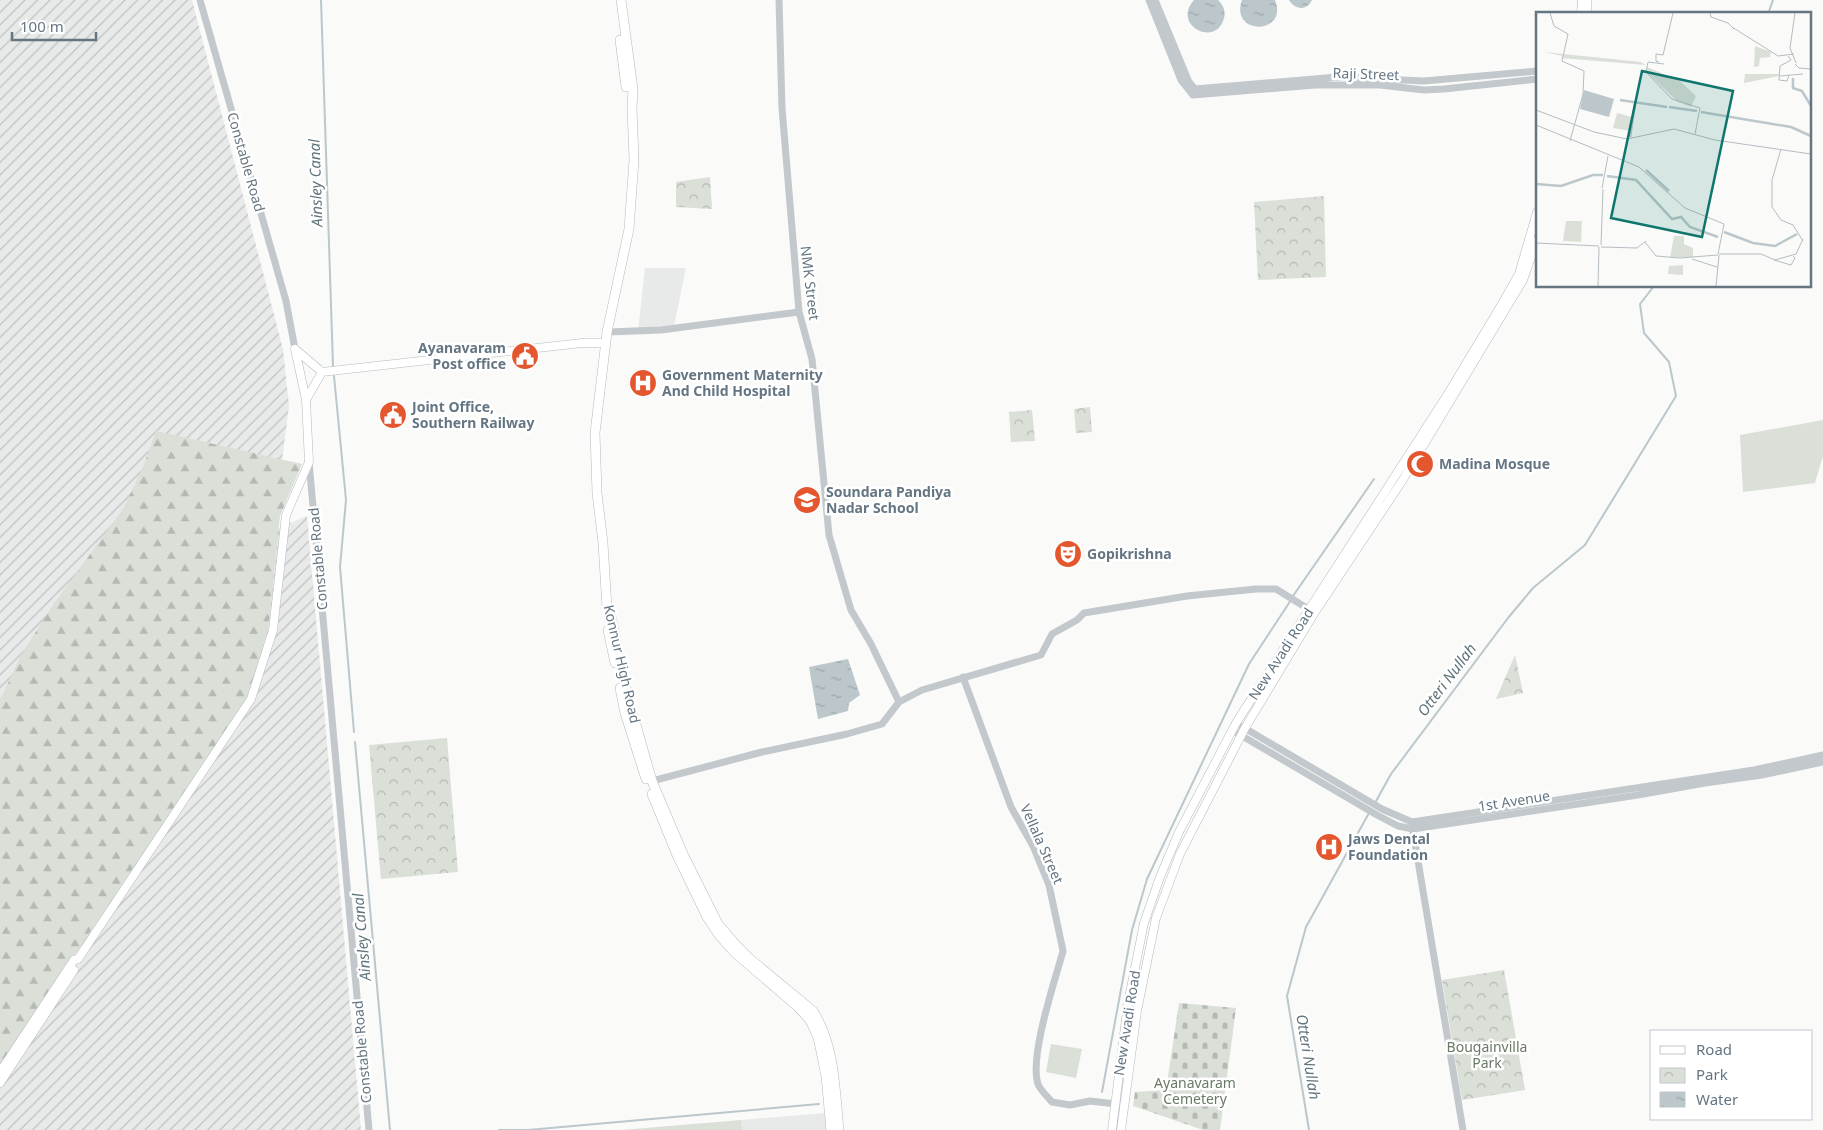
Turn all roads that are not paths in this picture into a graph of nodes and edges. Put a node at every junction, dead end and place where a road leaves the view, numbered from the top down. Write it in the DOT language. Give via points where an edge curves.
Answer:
graph roads {
  1 [pos="200,0"];
  2 [pos="616,0"];
  3 [pos="621,0"];
  4 [pos="779,0"];
  5 [pos="1149,0"];
  6 [pos="1155,0"];
  7 [pos="1536,71"];
  8 [pos="1512,73"];
  9 [pos="1536,79"];
  10 [pos="1513,82"];
  11 [pos="1194,92"];
  12 [pos="632,108"];
  13 [pos="1536,215"];
  14 [pos="1536,243"];
  15 [pos="799,312"];
  16 [pos="607,332"];
  17 [pos="606,343"];
  18 [pos="296,349"];
  19 [pos="322,372"];
  20 [pos="306,400"];
  21 [pos="309,462"];
  22 [pos="607,608"];
  23 [pos="1310,610"];
  24 [pos="963,677"];
  25 [pos="899,702"];
  26 [pos="1234,727"];
  27 [pos="1243,732"];
  28 [pos="1823,756"];
  29 [pos="1823,762"];
  30 [pos="652,781"];
  31 [pos="1412,825"];
  32 [pos="78,958"];
  33 [pos="0,1072"];
  34 [pos="0,1083"];
  35 [pos="1115,1104"];
  36 [pos="1124,1104"];
  37 [pos="369,1130"];
  38 [pos="831,1130"];
  39 [pos="839,1130"];
  40 [pos="1112,1130"];
  41 [pos="1121,1130"];
  42 [pos="1463,1130"];
  1 -- 18 [label="street, Constable Road" via="286,301"];
  2 -- 12 [label="main road, Konnur High Road"];
  3 -- 12 [label="main road, Konnur High Road"];
  4 -- 15 [label="street, NMK Street" via="782,108"];
  5 -- 11 [label="street" via="1181,80"];
  6 -- 11 [label="street"];
  7 -- 8 [label="street, Raji Street"];
  8 -- 10 [label="street"];
  8 -- 11 [label="street, Raji Street" via="1424,81 1336,77"];
  9 -- 10 [label="street, Raji Street"];
  10 -- 11 [label="street, Raji Street" via="1424,90 1380,85 1315,85"];
  12 -- 16 [label="main road, Konnur High Road" via="634,160 629,229"];
  13 -- 23 [label="main road, New Avadi Road" via="1519,274 1503,302"];
  14 -- 27 [label="main road, New Avadi Road" via="1523,280"];
  15 -- 16 [label="street" via="661,330"];
  15 -- 25 [label="street, NMK Street" via="812,359 829,535 850,610 871,644"];
  16 -- 17 [label="main road, Konnur High Road"];
  17 -- 19 [label="main road"];
  17 -- 22 [label="main road, Konnur High Road" via="595,433"];
  18 -- 19 [label="main road"];
  18 -- 20 [label="main road, Constable Road"];
  19 -- 20 [label="main road"];
  20 -- 21 [label="main road, Constable Road"];
  21 -- 32 [label="main road" via="286,515 273,630 251,699"];
  21 -- 37 [label="street, Constable Road"];
  22 -- 30 [label="main road, Konnur High Road"];
  22 -- 38 [label="main road" via="607,627 625,713 642,768 677,855 719,935 810,1020 818,1037 826,1076"];
  23 -- 24 [label="street" via="1276,589 1256,589 1187,596 1084,613 1078,620 1052,634 1041,655"];
  23 -- 26 [label="main road, New Avadi Road"];
  24 -- 25 [label="street" via="922,690"];
  24 -- 35 [label="street, Vellala Street" via="1011,806 1049,885 1063,951 1038,1046 1038,1085 1052,1102"];
  25 -- 30 [label="street" via="882,724"];
  26 -- 27 [label="street, 1st Avenue"];
  26 -- 35 [label="main road, New Avadi Road" via="1179,832 1144,923 1128,1003"];
  27 -- 31 [label="street, 1st Avenue"];
  27 -- 31 [label="street, 1st Avenue" via="1370,811 1398,826"];
  27 -- 36 [label="main road, New Avadi Road" via="1180,854 1156,918 1137,1011"];
  28 -- 31 [label="street, 1st Avenue"];
  29 -- 31 [label="street, 1st Avenue" via="1638,795"];
  30 -- 39 [label="main road, Konnur High Road" via="718,924 734,944 813,1011 821,1024 827,1039"];
  31 -- 42 [label="street"];
  32 -- 33 [label="main road"];
  32 -- 34 [label="main road" via="67,981"];
  35 -- 36 [label="street"];
  35 -- 40 [label="main road, New Avadi Road"];
  36 -- 41 [label="main road, New Avadi Road"];
}
